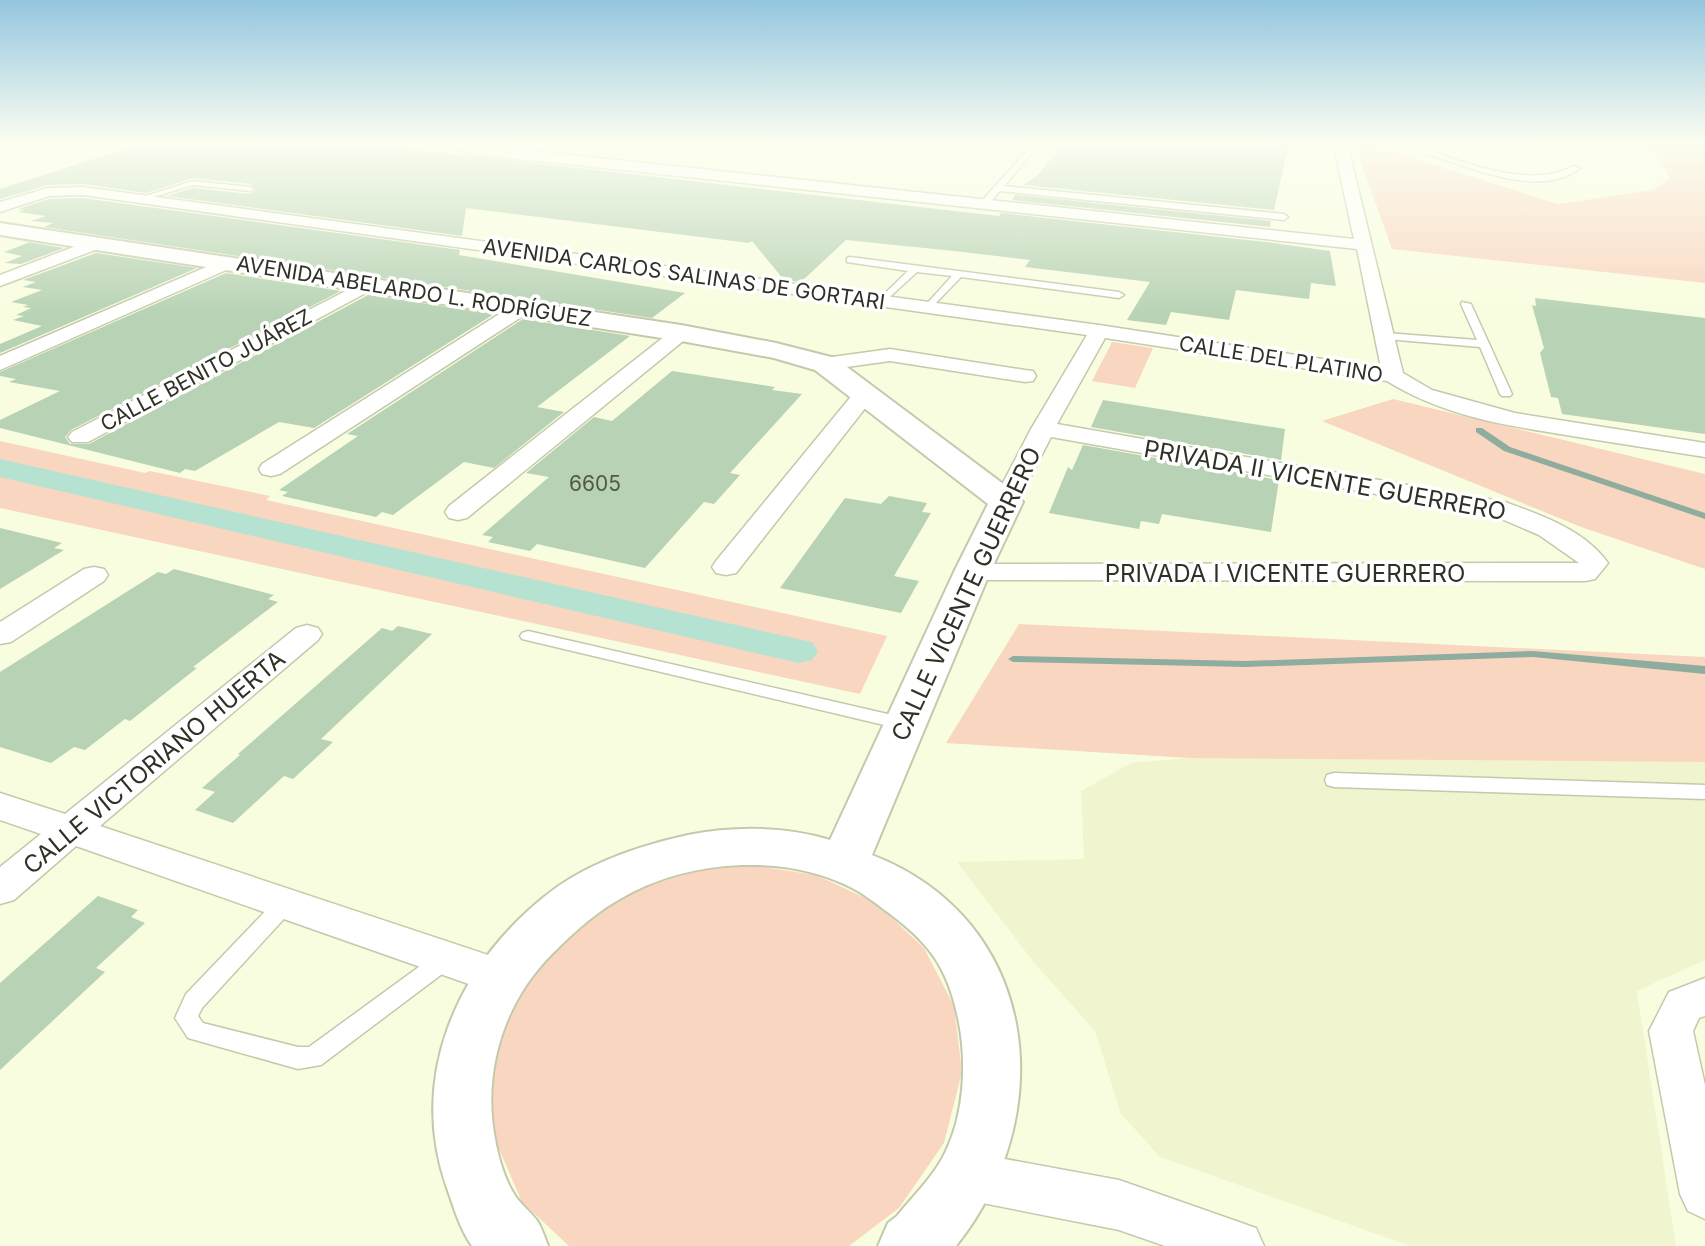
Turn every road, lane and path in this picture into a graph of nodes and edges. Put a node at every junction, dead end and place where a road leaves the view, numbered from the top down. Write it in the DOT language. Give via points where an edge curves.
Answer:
graph roads {
  1 [pos="20,201"];
  2 [pos="156,201"];
  3 [pos="947,201"];
  4 [pos="986,201"];
  5 [pos="1128,201"];
  6 [pos="1353,201"];
  7 [pos="983,205"];
  8 [pos="0,206"];
  9 [pos="1284,217"];
  10 [pos="0,229"];
  11 [pos="97,243"];
  12 [pos="1363,246"];
  13 [pos="850,260"];
  14 [pos="227,263"];
  15 [pos="915,269"];
  16 [pos="959,274"];
  17 [pos="0,281"];
  18 [pos="369,284"];
  19 [pos="1119,295"];
  20 [pos="882,301"];
  21 [pos="1466,304"];
  22 [pos="522,308"];
  23 [pos="928,308"];
  24 [pos="1099,331"];
  25 [pos="681,333"];
  26 [pos="1386,335"];
  27 [pos="1484,344"];
  28 [pos="0,364"];
  29 [pos="825,364"];
  30 [pos="1025,376"];
  31 [pos="1393,376"];
  32 [pos="866,393"];
  33 [pos="1506,394"];
  34 [pos="1043,429"];
  35 [pos="80,436"];
  36 [pos="1705,450"];
  37 [pos="271,469"];
  38 [pos="1006,502"];
  39 [pos="458,512"];
  40 [pos="1594,563"];
  41 [pos="726,567"];
  42 [pos="972,572"];
  43 [pos="94,575"];
  44 [pos="307,634"];
  45 [pos="0,635"];
  46 [pos="528,636"];
  47 [pos="905,724"];
  48 [pos="1334,780"];
  49 [pos="1705,792"];
  50 [pos="0,806"];
  51 [pos="71,831"];
  52 [pos="844,862"];
  53 [pos="0,889"];
  54 [pos="285,904"];
  55 [pos="446,959"];
  56 [pos="500,977"];
  57 [pos="1705,996"];
  58 [pos="967,1176"];
  59 [pos="1705,1194"];
  60 [pos="515,1246"];
  61 [pos="911,1246"];
  62 [pos="1238,1246"];
  1 -- 8 [label="street, AVENIDA CARLOS SALINAS DE GORTARI"];
  2 -- 20 [label="street, AVENIDA CARLOS SALINAS DE GORTARI"];
  3 -- 7 [label="street"];
  4 -- 7 [label="lane"];
  5 -- 9 [label="lane"];
  6 -- 12 [label="street"];
  7 -- 12 [label="street"];
  10 -- 11 [label="street, AVENIDA ABELARDO L. RODRÍGUEZ"];
  11 -- 14 [label="street, AVENIDA ABELARDO L. RODRÍGUEZ"];
  11 -- 17 [label="street"];
  12 -- 26 [label="street"];
  13 -- 15 [label="lane"];
  14 -- 18 [label="street, AVENIDA ABELARDO L. RODRÍGUEZ"];
  14 -- 28 [label="street"];
  15 -- 16 [label="lane"];
  15 -- 20 [label="lane"];
  16 -- 19 [label="lane"];
  16 -- 23 [label="lane"];
  18 -- 22 [label="street, AVENIDA ABELARDO L. RODRÍGUEZ"];
  18 -- 35 [label="street, CALLE BENITO JUÁREZ"];
  20 -- 23 [label="street, AVENIDA CARLOS SALINAS DE GORTARI"];
  21 -- 27 [label="lane"];
  22 -- 25 [label="street, AVENIDA ABELARDO L. RODRÍGUEZ"];
  22 -- 37 [label="street"];
  23 -- 24 [label="street, AVENIDA CARLOS SALINAS DE GORTARI"];
  24 -- 31 [label="street, CALLE DEL PLATINO"];
  24 -- 34 [label="street, CALLE VICENTE GUERRERO"];
  25 -- 29 [label="street, AVENIDA ABELARDO L. RODRÍGUEZ"];
  25 -- 39 [label="street"];
  26 -- 27 [label="lane"];
  26 -- 31 [label="street"];
  27 -- 33 [label="lane"];
  29 -- 30 [label="street, AVENIDA ABELARDO L. RODRÍGUEZ" via="890,355"];
  29 -- 32 [label="street, AVENIDA ABELARDO L. RODRÍGUEZ"];
  31 -- 36 [label="street, CALLE DEL PLATINO" via="1424,395 1464,408"];
  32 -- 38 [label="street, AVENIDA ABELARDO L. RODRÍGUEZ"];
  32 -- 41 [label="street"];
  34 -- 38 [label="street, CALLE VICENTE GUERRERO"];
  34 -- 40 [label="street, PRIVADA II VICENTE GUERRERO" via="1496,508 1547,526"];
  38 -- 42 [label="street, CALLE VICENTE GUERRERO"];
  40 -- 42 [label="street, PRIVADA I VICENTE GUERRERO" via="1585,573"];
  42 -- 47 [label="street, CALLE VICENTE GUERRERO"];
  43 -- 45 [label="street"];
  44 -- 51 [label="street, CALLE VICTORIANO HUERTA"];
  46 -- 47 [label="lane"];
  47 -- 52 [label="street, CALLE VICENTE GUERRERO"];
  48 -- 49 [label="lane"];
  50 -- 51 [label="street"];
  51 -- 53 [label="street, CALLE VICTORIANO HUERTA"];
  51 -- 54 [label="street"];
  52 -- 56 [label="street" via="784,848 721,847 658,860 597,886 543,925"];
  52 -- 58 [label="street" via="898,889 943,928 976,979 993,1040 991,1107"];
  54 -- 55 [label="street"];
  54 -- 55 [label="lane" via="194,1001 186,1018 196,1031 298,1058 313,1057"];
  55 -- 56 [label="street"];
  56 -- 60 [label="street" via="472,1032 460,1093 466,1156 491,1218"];
  57 -- 59 [label="street" via="1685,1005 1671,1031"];
  58 -- 61 [label="street"];
  58 -- 62 [label="street" via="1119,1205"];
}
